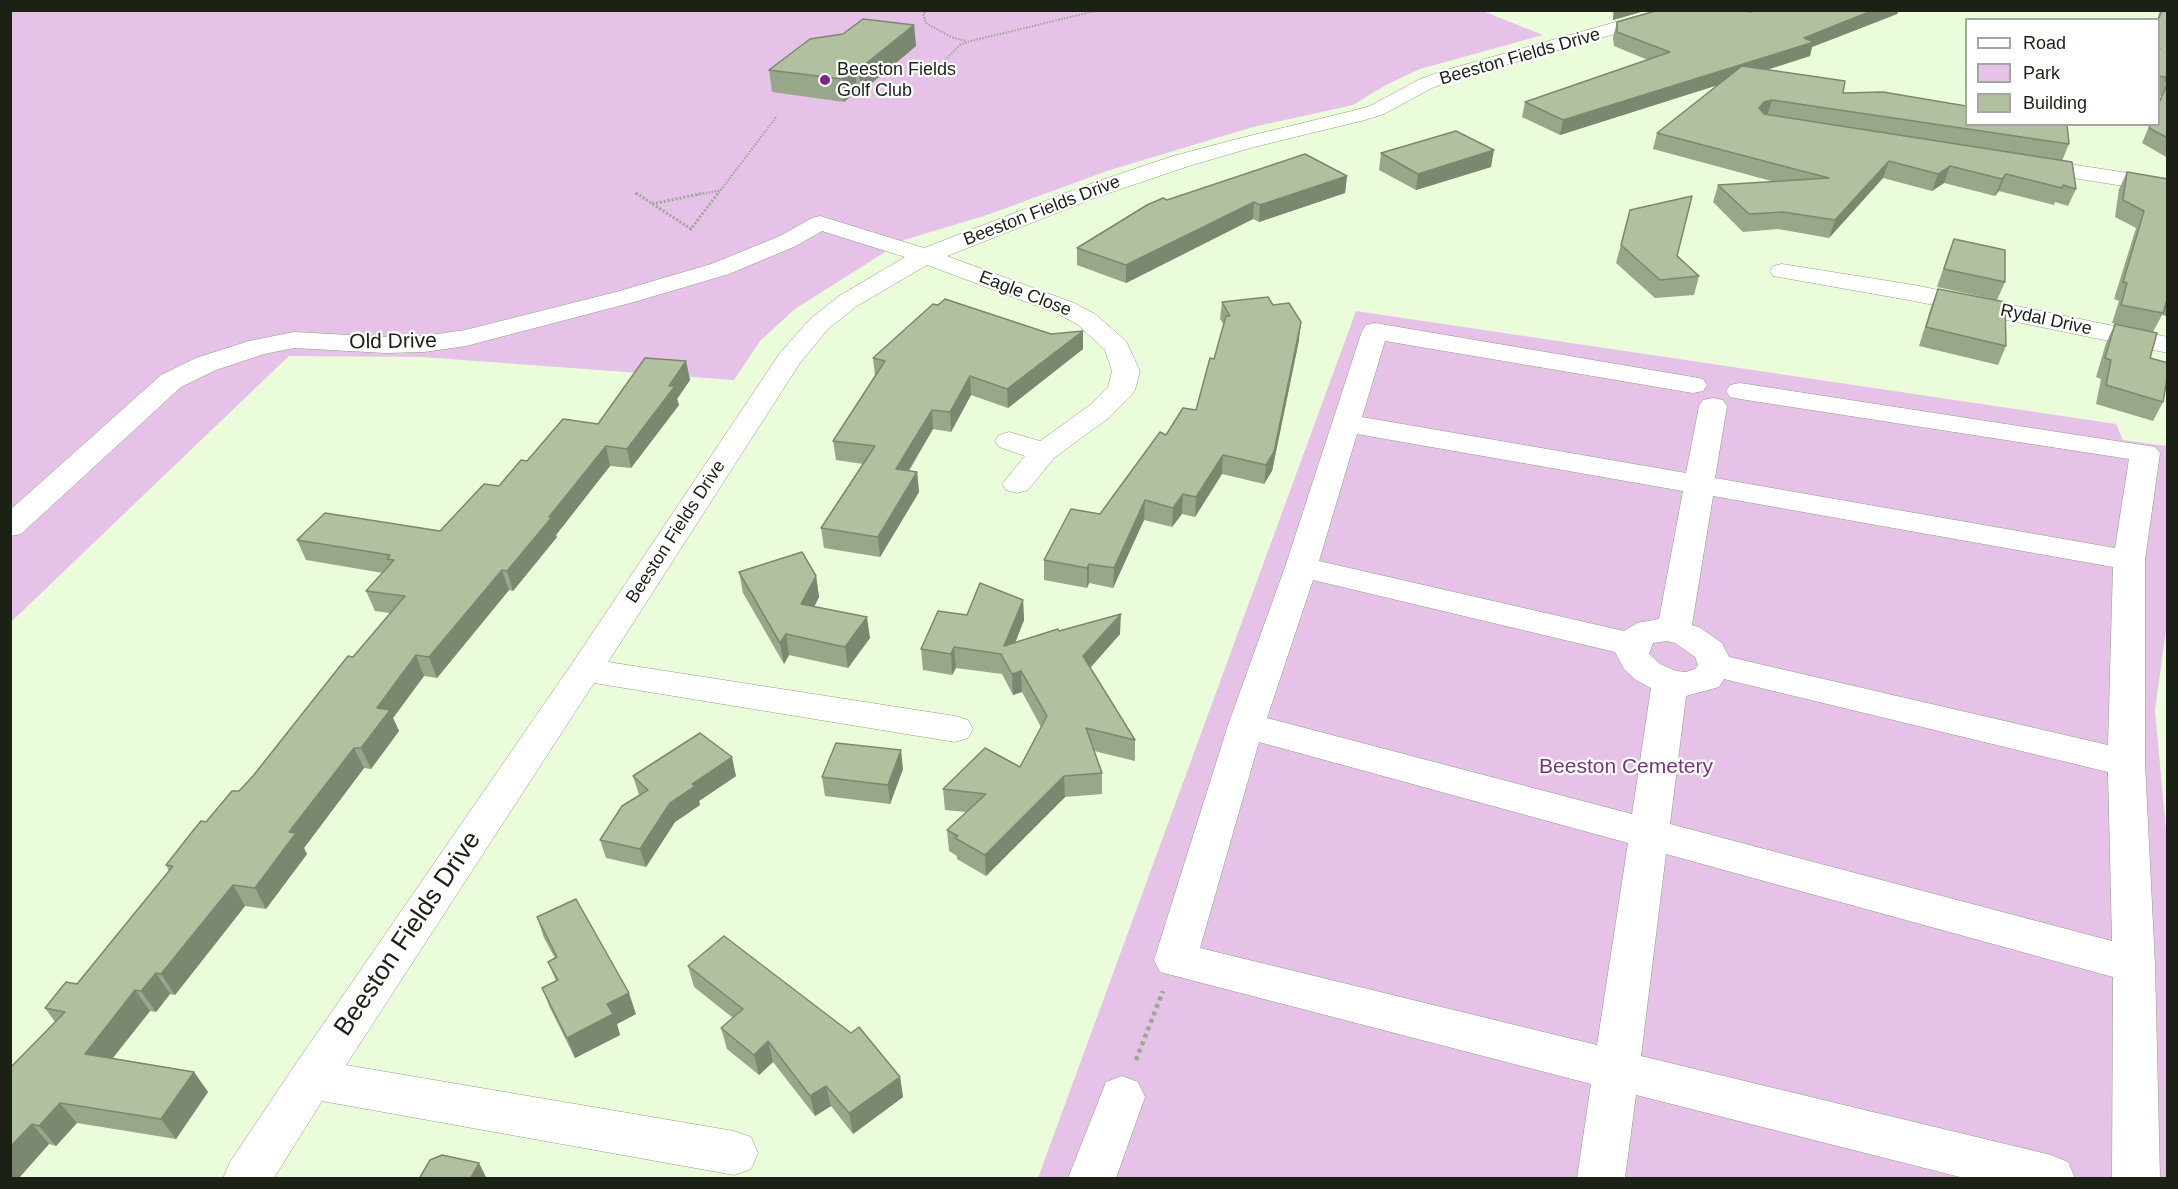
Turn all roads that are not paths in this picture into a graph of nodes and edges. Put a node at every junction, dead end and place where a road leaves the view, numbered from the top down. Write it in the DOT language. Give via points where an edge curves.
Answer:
graph roads {
  1 [pos="1678,10"];
  2 [pos="2015,162"];
  3 [pos="2168,186"];
  4 [pos="820,223"];
  5 [pos="925,256"];
  6 [pos="1782,271"];
  7 [pos="2168,345"];
  8 [pos="1703,395"];
  9 [pos="1346,423"];
  10 [pos="1009,441"];
  11 [pos="1044,452"];
  12 [pos="1017,484"];
  13 [pos="1700,485"];
  14 [pos="10,527"];
  15 [pos="2129,560"];
  16 [pos="1301,567"];
  17 [pos="1674,632"];
  18 [pos="1635,645"];
  19 [pos="1715,665"];
  20 [pos="585,670"];
  21 [pos="1670,682"];
  22 [pos="1246,725"];
  23 [pos="956,729"];
  24 [pos="2126,763"];
  25 [pos="1649,832"];
  26 [pos="2134,965"];
  27 [pos="1616,1069"];
  28 [pos="310,1079"];
  29 [pos="1122,1097"];
  30 [pos="734,1153"];
  31 [pos="247,1179"];
  32 [pos="1092,1179"];
  33 [pos="1601,1179"];
  34 [pos="2051,1179"];
  35 [pos="2136,1179"];
  1 -- 5 [label="street, Beeston Fields Drive" via="1446,76 1358,116 1180,161"];
  2 -- 3 [label="street"];
  4 -- 5 [label="street, Eagle Close"];
  4 -- 14 [label="street, Old Drive" via="720,269 466,338 386,345 294,340 206,364 171,381"];
  5 -- 11 [label="street, Eagle Close" via="1065,308 1086,318 1117,347 1126,371 1121,390 1100,411"];
  5 -- 20 [label="street, Beeston Fields Drive" via="848,301 819,324 789,359"];
  6 -- 7 [label="street, Rydal Drive" via="1914,293"];
  8 -- 9 [label="street" via="1375,331"];
  8 -- 13 [label="street"];
  8 -- 15 [label="street" via="1726,407 1745,399 1740,391 2145,453"];
  9 -- 13 [label="street"];
  9 -- 16 [label="street"];
  10 -- 11 [label="street"];
  11 -- 12 [label="street, Eagle Close"];
  13 -- 15 [label="street"];
  13 -- 17 [label="street"];
  15 -- 24 [label="street"];
  16 -- 18 [label="street"];
  16 -- 22 [label="street"];
  17 -- 18 [label="street" via="1648,632 1638,636"];
  17 -- 19 [label="street" via="1687,635 1710,651"];
  18 -- 21 [label="street" via="1632,654 1636,661 1648,672"];
  19 -- 21 [label="street" via="1707,678"];
  19 -- 24 [label="street"];
  20 -- 23 [label="street"];
  20 -- 28 [label="street, Beeston Fields Drive"];
  21 -- 25 [label="street"];
  22 -- 25 [label="street"];
  22 -- 27 [label="street" via="1175,960"];
  24 -- 26 [label="street"];
  25 -- 26 [label="street"];
  25 -- 27 [label="street"];
  26 -- 35 [label="street"];
  27 -- 33 [label="street"];
  27 -- 34 [label="street"];
  28 -- 30 [label="street"];
  28 -- 31 [label="street, Beeston Fields Drive"];
  29 -- 32 [label="street"];
}
